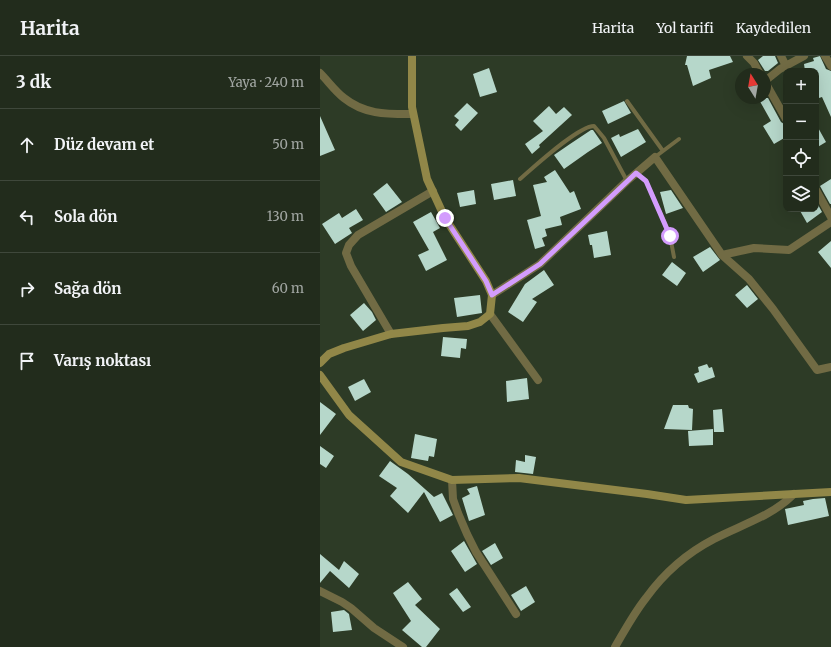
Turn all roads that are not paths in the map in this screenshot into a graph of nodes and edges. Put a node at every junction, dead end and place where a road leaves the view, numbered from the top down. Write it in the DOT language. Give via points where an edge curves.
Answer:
graph roads {
  1 [pos="412,56"];
  2 [pos="747,56"];
  3 [pos="781,56"];
  4 [pos="804,56"];
  5 [pos="825,56"];
  6 [pos="786,66"];
  7 [pos="831,66"];
  8 [pos="757,68"];
  9 [pos="320,73"];
  10 [pos="771,77"];
  11 [pos="771,93"];
  12 [pos="627,101"];
  13 [pos="413,114"];
  14 [pos="783,114"];
  15 [pos="679,139"];
  16 [pos="663,151"];
  17 [pos="655,157"];
  18 [pos="636,173"];
  19 [pos="520,180"];
  20 [pos="627,181"];
  21 [pos="433,191"];
  22 [pos="819,195"];
  23 [pos="831,217"];
  24 [pos="831,222"];
  25 [pos="722,255"];
  26 [pos="674,257"];
  27 [pos="492,295"];
  28 [pos="490,314"];
  29 [pos="391,334"];
  30 [pos="320,363"];
  31 [pos="831,367"];
  32 [pos="320,375"];
  33 [pos="538,380"];
  34 [pos="452,480"];
  35 [pos="831,492"];
  36 [pos="794,494"];
  37 [pos="320,591"];
  38 [pos="516,614"];
  39 [pos="404,647"];
  40 [pos="616,647"];
  1 -- 13 [label="street"];
  2 -- 8 [label="street"];
  3 -- 6 [label="street"];
  4 -- 6 [label="street"];
  5 -- 7 [label="street"];
  6 -- 10 [label="street"];
  9 -- 13 [label="street" via="344,98 359,108 372,112"];
  11 -- 14 [label="street"];
  12 -- 16 [label="lane"];
  13 -- 21 [label="street" via="427,179"];
  15 -- 16 [label="lane"];
  16 -- 17 [label="lane"];
  17 -- 18 [label="street"];
  17 -- 25 [label="street"];
  18 -- 20 [label="street"];
  18 -- 26 [label="lane" via="646,181 670,236"];
  19 -- 20 [label="lane" via="543,158 584,128 594,126 604,138"];
  20 -- 27 [label="street" via="540,264"];
  21 -- 27 [label="street" via="445,218 486,281"];
  21 -- 29 [label="street" via="358,236 349,245 346,253"];
  22 -- 23 [label="street"];
  24 -- 25 [label="street" via="789,250 754,248"];
  25 -- 31 [label="street" via="749,279 817,370"];
  27 -- 28 [label="street"];
  28 -- 29 [label="street" via="480,322 468,326"];
  28 -- 33 [label="street"];
  29 -- 30 [label="street" via="329,354"];
  32 -- 34 [label="street" via="349,415 401,462"];
  34 -- 36 [label="street" via="520,478 686,500"];
  34 -- 38 [label="street" via="453,499 467,534"];
  35 -- 36 [label="street"];
  36 -- 40 [label="street" via="771,512 692,552 667,573 646,598"];
  37 -- 39 [label="street" via="342,602 374,628"];
}
